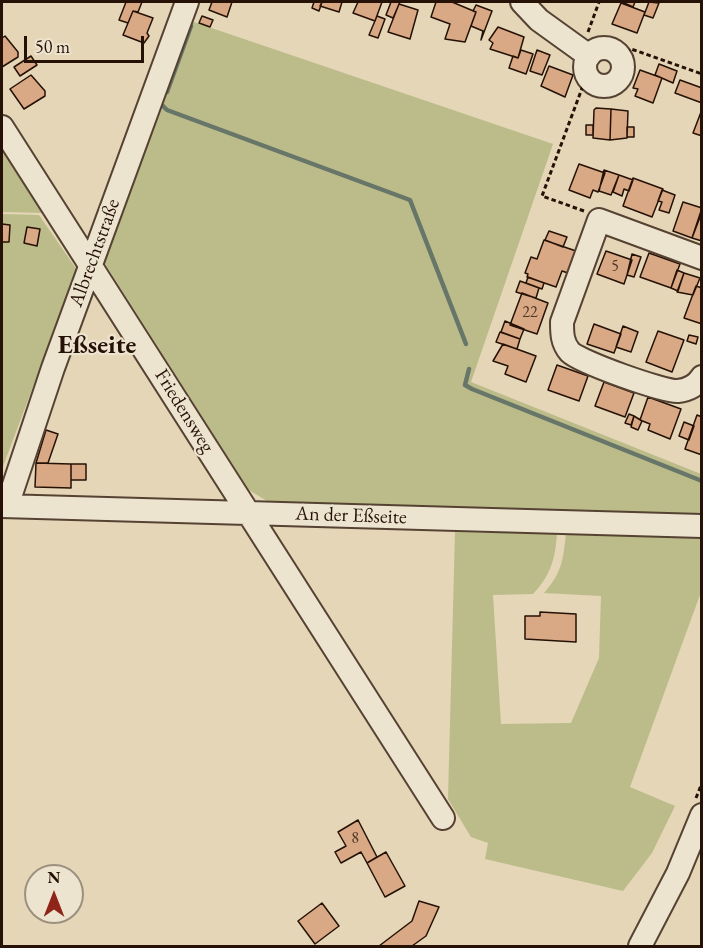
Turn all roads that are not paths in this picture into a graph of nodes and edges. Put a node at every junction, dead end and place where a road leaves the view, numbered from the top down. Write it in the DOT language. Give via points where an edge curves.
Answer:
graph roads {
  1 [pos="188,2"];
  2 [pos="522,2"];
  3 [pos="585,53"];
  4 [pos="2,128"];
  5 [pos="702,258"];
  6 [pos="91,265"];
  7 [pos="702,377"];
  8 [pos="4,506"];
  9 [pos="248,514"];
  10 [pos="702,525"];
  11 [pos="702,815"];
  12 [pos="443,818"];
  13 [pos="640,946"];
  1 -- 6 [label="street, Albrechtstraße"];
  2 -- 3 [label="street" via="539,20"];
  3 -- 3 [label="street" via="586,74 591,80 604,86 615,83 622,75 620,57 613,50"];
  4 -- 6 [label="street, Friedensweg"];
  5 -- 7 [label="street" via="599,220 562,322 565,345 579,358 662,389 688,388"];
  6 -- 8 [label="street, Albrechtstraße"];
  6 -- 9 [label="street, Friedensweg"];
  8 -- 9 [label="street, An der Eßseite"];
  9 -- 10 [label="street, An der Eßseite"];
  9 -- 12 [label="street, Friedensweg"];
  11 -- 13 [label="street" via="678,873"];
}
